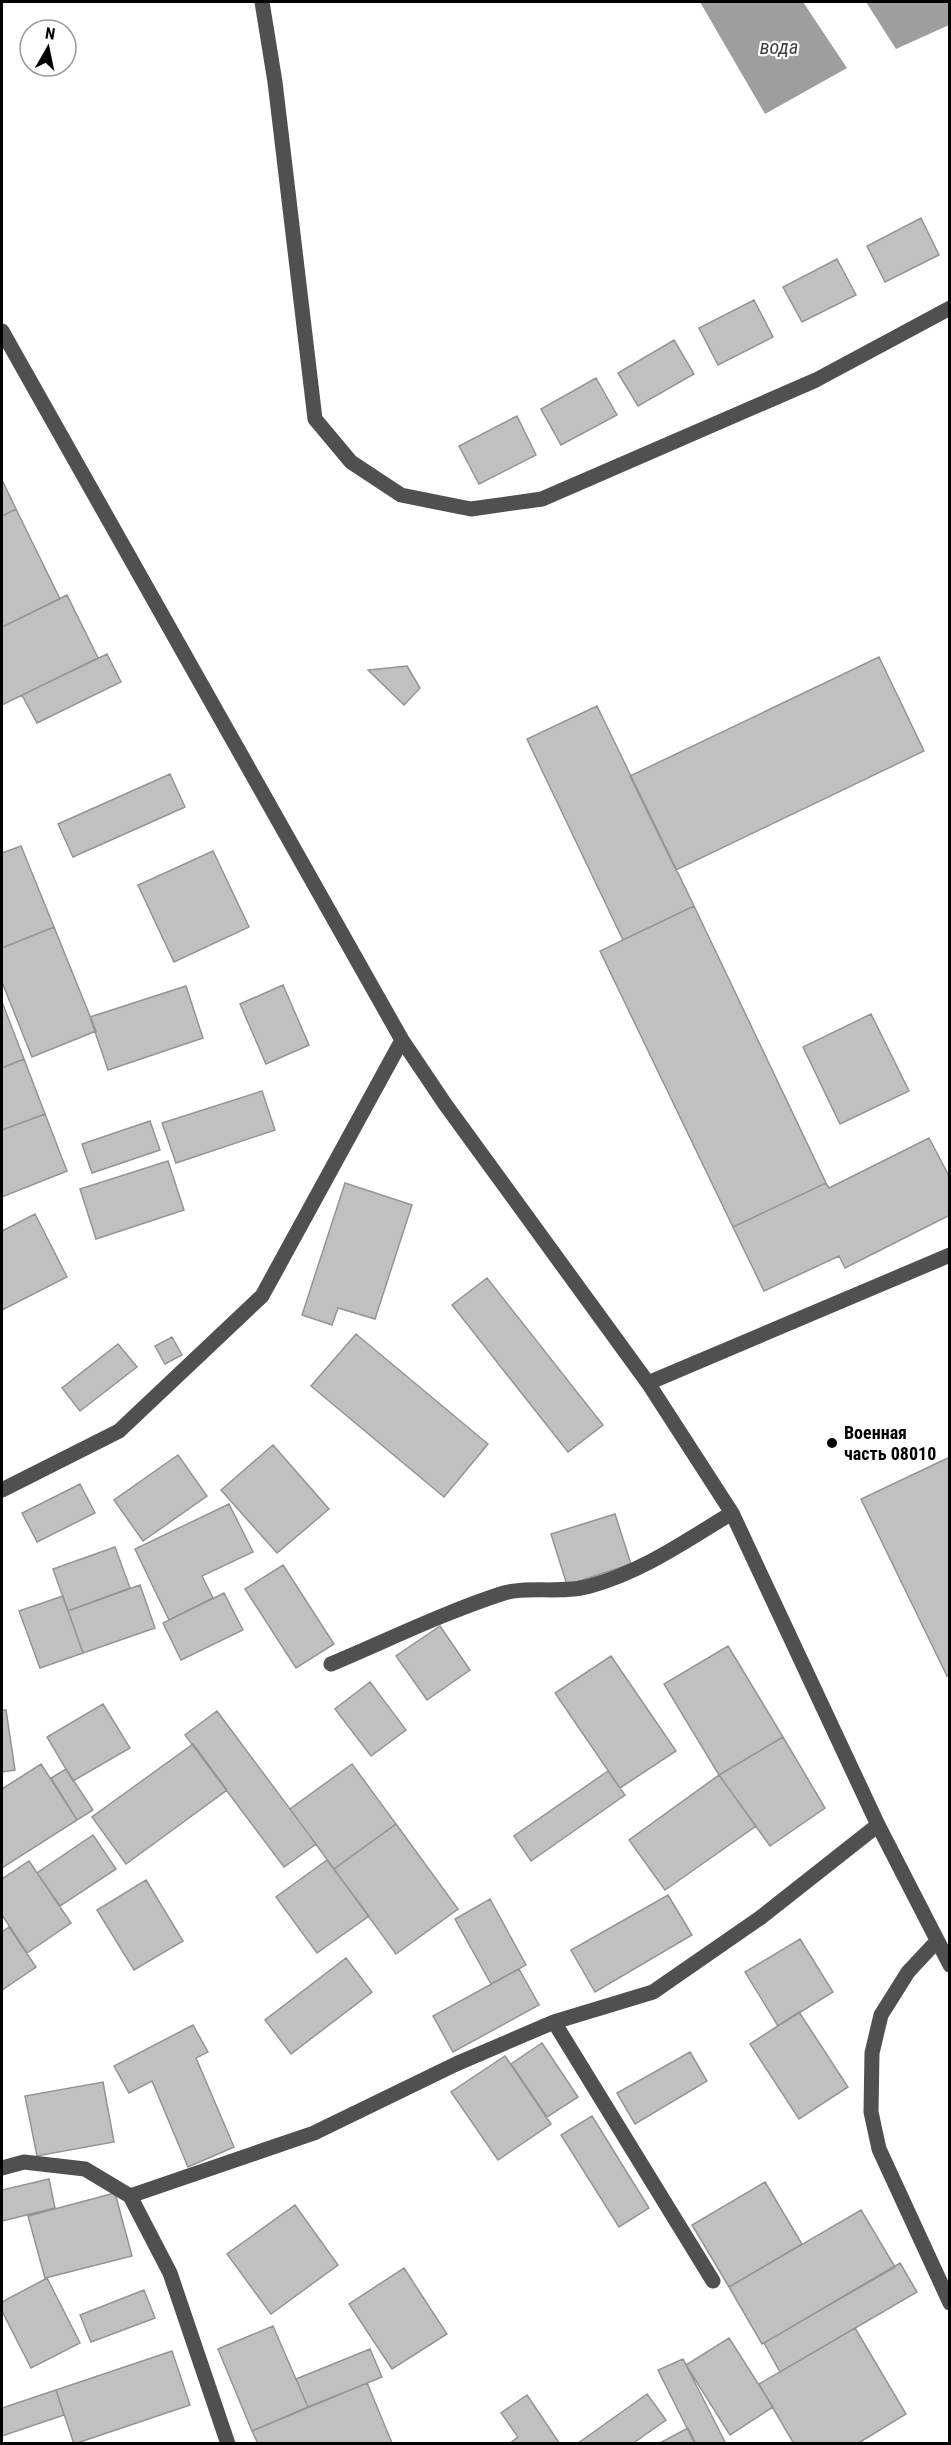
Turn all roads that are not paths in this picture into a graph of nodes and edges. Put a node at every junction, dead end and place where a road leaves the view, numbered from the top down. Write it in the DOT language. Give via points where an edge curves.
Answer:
graph roads {
  1 [pos="262,2"];
  2 [pos="950,308"];
  3 [pos="2,332"];
  4 [pos="402,1040"];
  5 [pos="950,1254"];
  6 [pos="648,1383"];
  7 [pos="2,1490"];
  8 [pos="732,1513"];
  9 [pos="331,1664"];
  10 [pos="878,1825"];
  11 [pos="938,1941"];
  12 [pos="950,1965"];
  13 [pos="554,2022"];
  14 [pos="2,2168"];
  15 [pos="130,2196"];
  16 [pos="713,2281"];
  17 [pos="950,2303"];
  18 [pos="228,2444"];
  1 -- 2 [label="street" via="315,419 351,462 401,495 471,508 542,499 816,380"];
  3 -- 4 [label="street"];
  4 -- 6 [label="street"];
  4 -- 7 [label="street" via="262,1296 119,1431"];
  5 -- 6 [label="street"];
  6 -- 8 [label="street"];
  8 -- 9 [label="street" via="640,1568 600,1583 558,1592 508,1592"];
  8 -- 10 [label="street"];
  10 -- 11 [label="street"];
  10 -- 13 [label="street" via="760,1918 654,1992"];
  11 -- 12 [label="street"];
  11 -- 17 [label="street" via="908,1972 881,2015 872,2053 871,2112 879,2148"];
  13 -- 15 [label="street" via="456,2064 314,2133"];
  13 -- 16 [label="street"];
  14 -- 15 [label="street" via="24,2163 85,2169"];
  15 -- 18 [label="street" via="170,2273"];
}
